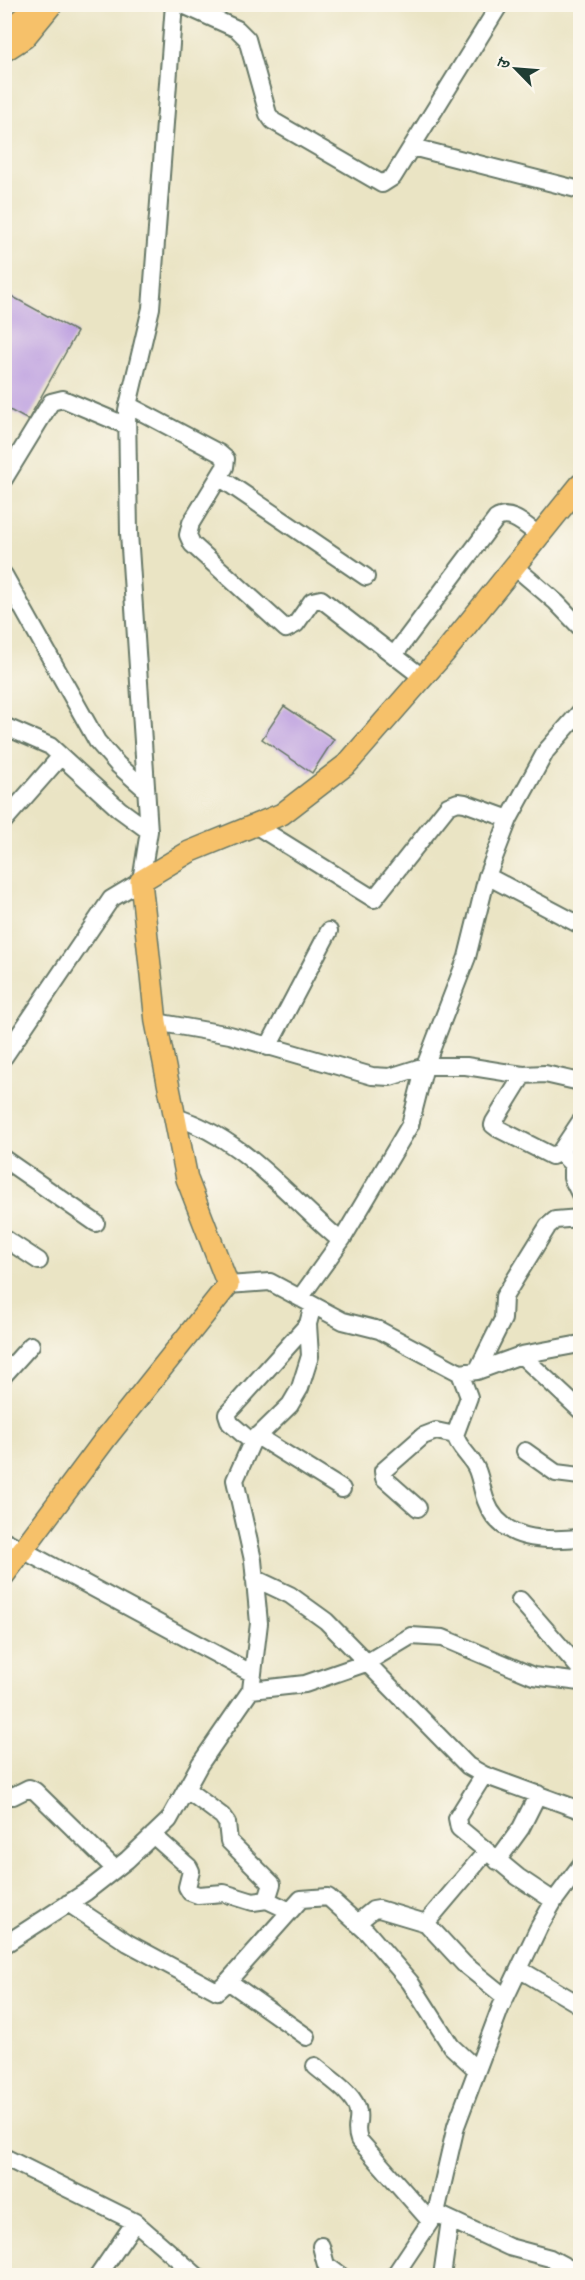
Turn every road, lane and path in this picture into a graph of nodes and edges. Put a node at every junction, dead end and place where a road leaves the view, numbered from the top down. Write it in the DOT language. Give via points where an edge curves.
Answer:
graph roads {
  1 [pos="40,4"];
  2 [pos="52,4"];
  3 [pos="174,4"];
  4 [pos="181,4"];
  5 [pos="500,4"];
  6 [pos="4,33"];
  7 [pos="4,51"];
  8 [pos="412,147"];
  9 [pos="580,190"];
  10 [pos="128,405"];
  11 [pos="127,426"];
  12 [pos="5,477"];
  13 [pos="219,477"];
  14 [pos="580,485"];
  15 [pos="540,537"];
  16 [pos="515,567"];
  17 [pos="4,575"];
  18 [pos="366,577"];
  19 [pos="580,627"];
  20 [pos="394,655"];
  21 [pos="422,677"];
  22 [pos="580,715"];
  23 [pos="4,726"];
  24 [pos="61,756"];
  25 [pos="144,788"];
  26 [pos="509,819"];
  27 [pos="4,821"];
  28 [pos="255,825"];
  29 [pos="149,831"];
  30 [pos="487,876"];
  31 [pos="141,881"];
  32 [pos="580,925"];
  33 [pos="329,931"];
  34 [pos="156,1022"];
  35 [pos="268,1047"];
  36 [pos="6,1052"];
  37 [pos="425,1066"];
  38 [pos="523,1075"];
  39 [pos="580,1082"];
  40 [pos="175,1117"];
  41 [pos="580,1122"];
  42 [pos="560,1152"];
  43 [pos="4,1159"];
  44 [pos="580,1194"];
  45 [pos="580,1218"];
  46 [pos="96,1223"];
  47 [pos="4,1238"];
  48 [pos="341,1241"];
  49 [pos="39,1261"];
  50 [pos="228,1285"];
  51 [pos="307,1301"];
  52 [pos="308,1324"];
  53 [pos="580,1344"];
  54 [pos="31,1345"];
  55 [pos="521,1355"];
  56 [pos="469,1372"];
  57 [pos="4,1375"];
  58 [pos="580,1410"];
  59 [pos="455,1435"];
  60 [pos="255,1439"];
  61 [pos="525,1451"];
  62 [pos="580,1476"];
  63 [pos="342,1489"];
  64 [pos="418,1508"];
  65 [pos="580,1538"];
  66 [pos="4,1540"];
  67 [pos="24,1551"];
  68 [pos="4,1575"];
  69 [pos="254,1578"];
  70 [pos="520,1600"];
  71 [pos="366,1663"];
  72 [pos="580,1669"];
  73 [pos="252,1682"];
  74 [pos="580,1682"];
  75 [pos="484,1775"];
  76 [pos="187,1790"];
  77 [pos="538,1794"];
  78 [pos="4,1795"];
  79 [pos="580,1810"];
  80 [pos="153,1835"];
  81 [pos="492,1857"];
  82 [pos="580,1866"];
  83 [pos="115,1869"];
  84 [pos="267,1900"];
  85 [pos="554,1901"];
  86 [pos="68,1904"];
  87 [pos="290,1911"];
  88 [pos="357,1923"];
  89 [pos="426,1923"];
  90 [pos="9,1935"];
  91 [pos="519,1969"];
  92 [pos="228,1981"];
  93 [pos="505,1997"];
  94 [pos="580,2005"];
  95 [pos="307,2037"];
  96 [pos="315,2066"];
  97 [pos="477,2070"];
  98 [pos="4,2157"];
  99 [pos="439,2218"];
  100 [pos="135,2222"];
  101 [pos="321,2246"];
  102 [pos="580,2274"];
  103 [pos="98,2276"];
  104 [pos="197,2276"];
  105 [pos="341,2276"];
  106 [pos="394,2276"];
  107 [pos="442,2276"];
  1 -- 6 [label="main road"];
  2 -- 7 [label="main road" via="24,38"];
  3 -- 10 [label="street" via="151,308"];
  4 -- 8 [label="street" via="237,29 247,39 267,114 273,121 382,184 393,177"];
  5 -- 8 [label="street"];
  8 -- 9 [label="street"];
  10 -- 11 [label="street"];
  10 -- 13 [label="street" via="219,453 226,459"];
  11 -- 12 [label="street" via="56,399"];
  11 -- 25 [label="street" via="129,533"];
  13 -- 18 [label="street"];
  13 -- 20 [label="street" via="191,523 188,535 192,544 286,628 296,624 312,601 321,599"];
  14 -- 15 [label="main road"];
  15 -- 16 [label="main road"];
  15 -- 20 [label="street" via="509,515 496,519"];
  16 -- 19 [label="street"];
  16 -- 21 [label="main road"];
  17 -- 25 [label="street" via="97,741"];
  20 -- 21 [label="street"];
  21 -- 28 [label="main road" via="347,764 282,814"];
  22 -- 26 [label="street" via="546,751"];
  23 -- 24 [label="street" via="41,740"];
  24 -- 27 [label="street"];
  24 -- 29 [label="street"];
  25 -- 29 [label="street"];
  26 -- 28 [label="street" via="465,803 448,806 374,899"];
  26 -- 30 [label="street"];
  28 -- 31 [label="main road" via="189,852"];
  29 -- 31 [label="street"];
  30 -- 32 [label="street"];
  30 -- 37 [label="street" via="467,957"];
  31 -- 34 [label="main road"];
  31 -- 36 [label="street" via="111,899"];
  33 -- 35 [label="street"];
  34 -- 35 [label="street" via="230,1035"];
  34 -- 40 [label="main road"];
  35 -- 37 [label="street" via="372,1076 390,1077"];
  37 -- 38 [label="street" via="466,1066"];
  37 -- 48 [label="street" via="410,1125"];
  38 -- 39 [label="street" via="545,1074"];
  38 -- 42 [label="street" via="493,1125 549,1156"];
  40 -- 48 [label="street" via="198,1125 268,1172"];
  40 -- 50 [label="main road" via="187,1179"];
  41 -- 42 [label="street"];
  42 -- 44 [label="street" via="572,1164 572,1178"];
  43 -- 46 [label="street"];
  45 -- 56 [label="street" via="555,1220 548,1226 504,1297 503,1319"];
  47 -- 49 [label="street"];
  48 -- 51 [label="street"];
  50 -- 51 [label="street" via="270,1282"];
  50 -- 67 [label="main road" via="106,1438"];
  51 -- 52 [label="street"];
  51 -- 56 [label="street" via="343,1321 380,1330 452,1371"];
  52 -- 60 [label="street" via="310,1356 300,1388 290,1405"];
  52 -- 60 [label="street" via="227,1414 230,1424"];
  53 -- 55 [label="street"];
  54 -- 57 [label="street"];
  55 -- 56 [label="street"];
  55 -- 58 [label="street"];
  56 -- 59 [label="street" via="469,1397"];
  59 -- 64 [label="street" via="436,1431 423,1436 383,1471 384,1478"];
  59 -- 65 [label="street" via="477,1470 491,1511 507,1527 537,1540"];
  60 -- 63 [label="street"];
  60 -- 69 [label="street" via="235,1480"];
  61 -- 62 [label="street" via="556,1473"];
  66 -- 67 [label="street"];
  67 -- 68 [label="main road"];
  67 -- 73 [label="street"];
  69 -- 71 [label="street" via="290,1595 326,1621"];
  69 -- 73 [label="street" via="259,1623"];
  70 -- 72 [label="street"];
  71 -- 73 [label="street" via="305,1684"];
  71 -- 74 [label="street" via="411,1636 443,1638 533,1676"];
  71 -- 75 [label="street" via="468,1766"];
  73 -- 76 [label="street"];
  75 -- 77 [label="street"];
  75 -- 81 [label="street" via="456,1822"];
  76 -- 80 [label="street" via="169,1820"];
  76 -- 84 [label="street" via="222,1816 229,1841 272,1884"];
  77 -- 79 [label="street"];
  77 -- 81 [label="street" via="521,1828"];
  78 -- 83 [label="street" via="13,1796 29,1788 35,1791"];
  80 -- 83 [label="street"];
  80 -- 84 [label="street" via="189,1867 190,1892 224,1893 253,1902"];
  81 -- 85 [label="street"];
  81 -- 89 [label="street"];
  82 -- 85 [label="street"];
  83 -- 86 [label="street"];
  84 -- 87 [label="street"];
  85 -- 91 [label="street"];
  86 -- 90 [label="street"];
  86 -- 92 [label="street" via="128,1943 217,1992"];
  87 -- 88 [label="street" via="301,1899 328,1897"];
  87 -- 92 [label="street"];
  88 -- 89 [label="street" via="379,1909"];
  88 -- 97 [label="street" via="410,1982 452,2046"];
  89 -- 93 [label="street" via="464,1964"];
  91 -- 93 [label="street"];
  91 -- 94 [label="street"];
  92 -- 95 [label="street"];
  93 -- 97 [label="street"];
  96 -- 99 [label="street" via="354,2101 359,2140"];
  97 -- 99 [label="street" via="456,2126"];
  98 -- 100 [label="street"];
  99 -- 102 [label="street" via="508,2247 550,2258"];
  99 -- 106 [label="street"];
  99 -- 107 [label="street"];
  100 -- 103 [label="street"];
  100 -- 104 [label="street"];
  101 -- 105 [label="street" via="326,2265"];
}
